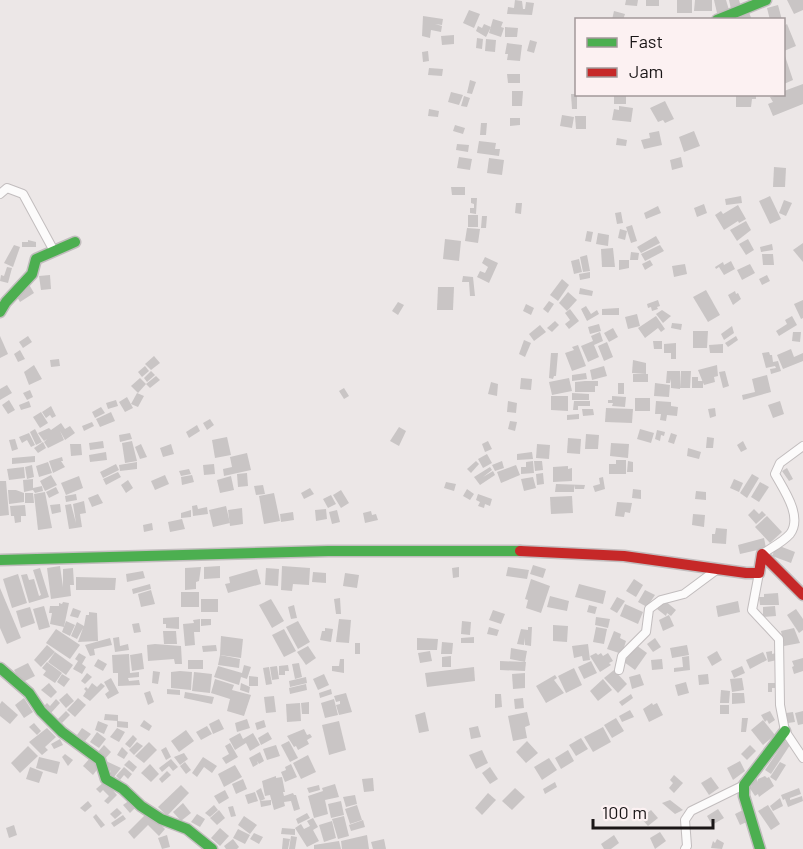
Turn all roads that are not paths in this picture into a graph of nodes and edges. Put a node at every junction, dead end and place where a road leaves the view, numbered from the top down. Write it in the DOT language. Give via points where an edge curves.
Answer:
graph roads {
  1 [pos="766,0"];
  2 [pos="723,18"];
  3 [pos="0,194"];
  4 [pos="75,242"];
  5 [pos="54,251"];
  6 [pos="0,312"];
  7 [pos="803,446"];
  8 [pos="762,554"];
  9 [pos="0,560"];
  10 [pos="715,571"];
  11 [pos="759,573"];
  12 [pos="803,596"];
  13 [pos="0,668"];
  14 [pos="619,670"];
  15 [pos="785,730"];
  16 [pos="803,758"];
  17 [pos="744,785"];
  18 [pos="212,849"];
  19 [pos="685,849"];
  20 [pos="760,849"];
  1 -- 2 [label="street"];
  3 -- 5 [label="street" via="7,188 23,194"];
  4 -- 5 [label="street"];
  5 -- 6 [label="street" via="36,259 32,274"];
  7 -- 8 [label="street" via="780,463 775,474 795,512 795,527 790,535"];
  8 -- 11 [label="street"];
  8 -- 12 [label="street"];
  9 -- 10 [label="street" via="459,550 621,557"];
  10 -- 11 [label="street"];
  10 -- 14 [label="street" via="684,594 661,600 649,609 646,632 622,656"];
  11 -- 15 [label="street" via="752,610 779,639 780,705"];
  13 -- 18 [label="street" via="29,693 62,732 100,760 106,779 141,806 187,830"];
  15 -- 16 [label="street"];
  15 -- 17 [label="street"];
  17 -- 19 [label="street" via="691,811 685,820"];
  17 -- 20 [label="street"];
}
